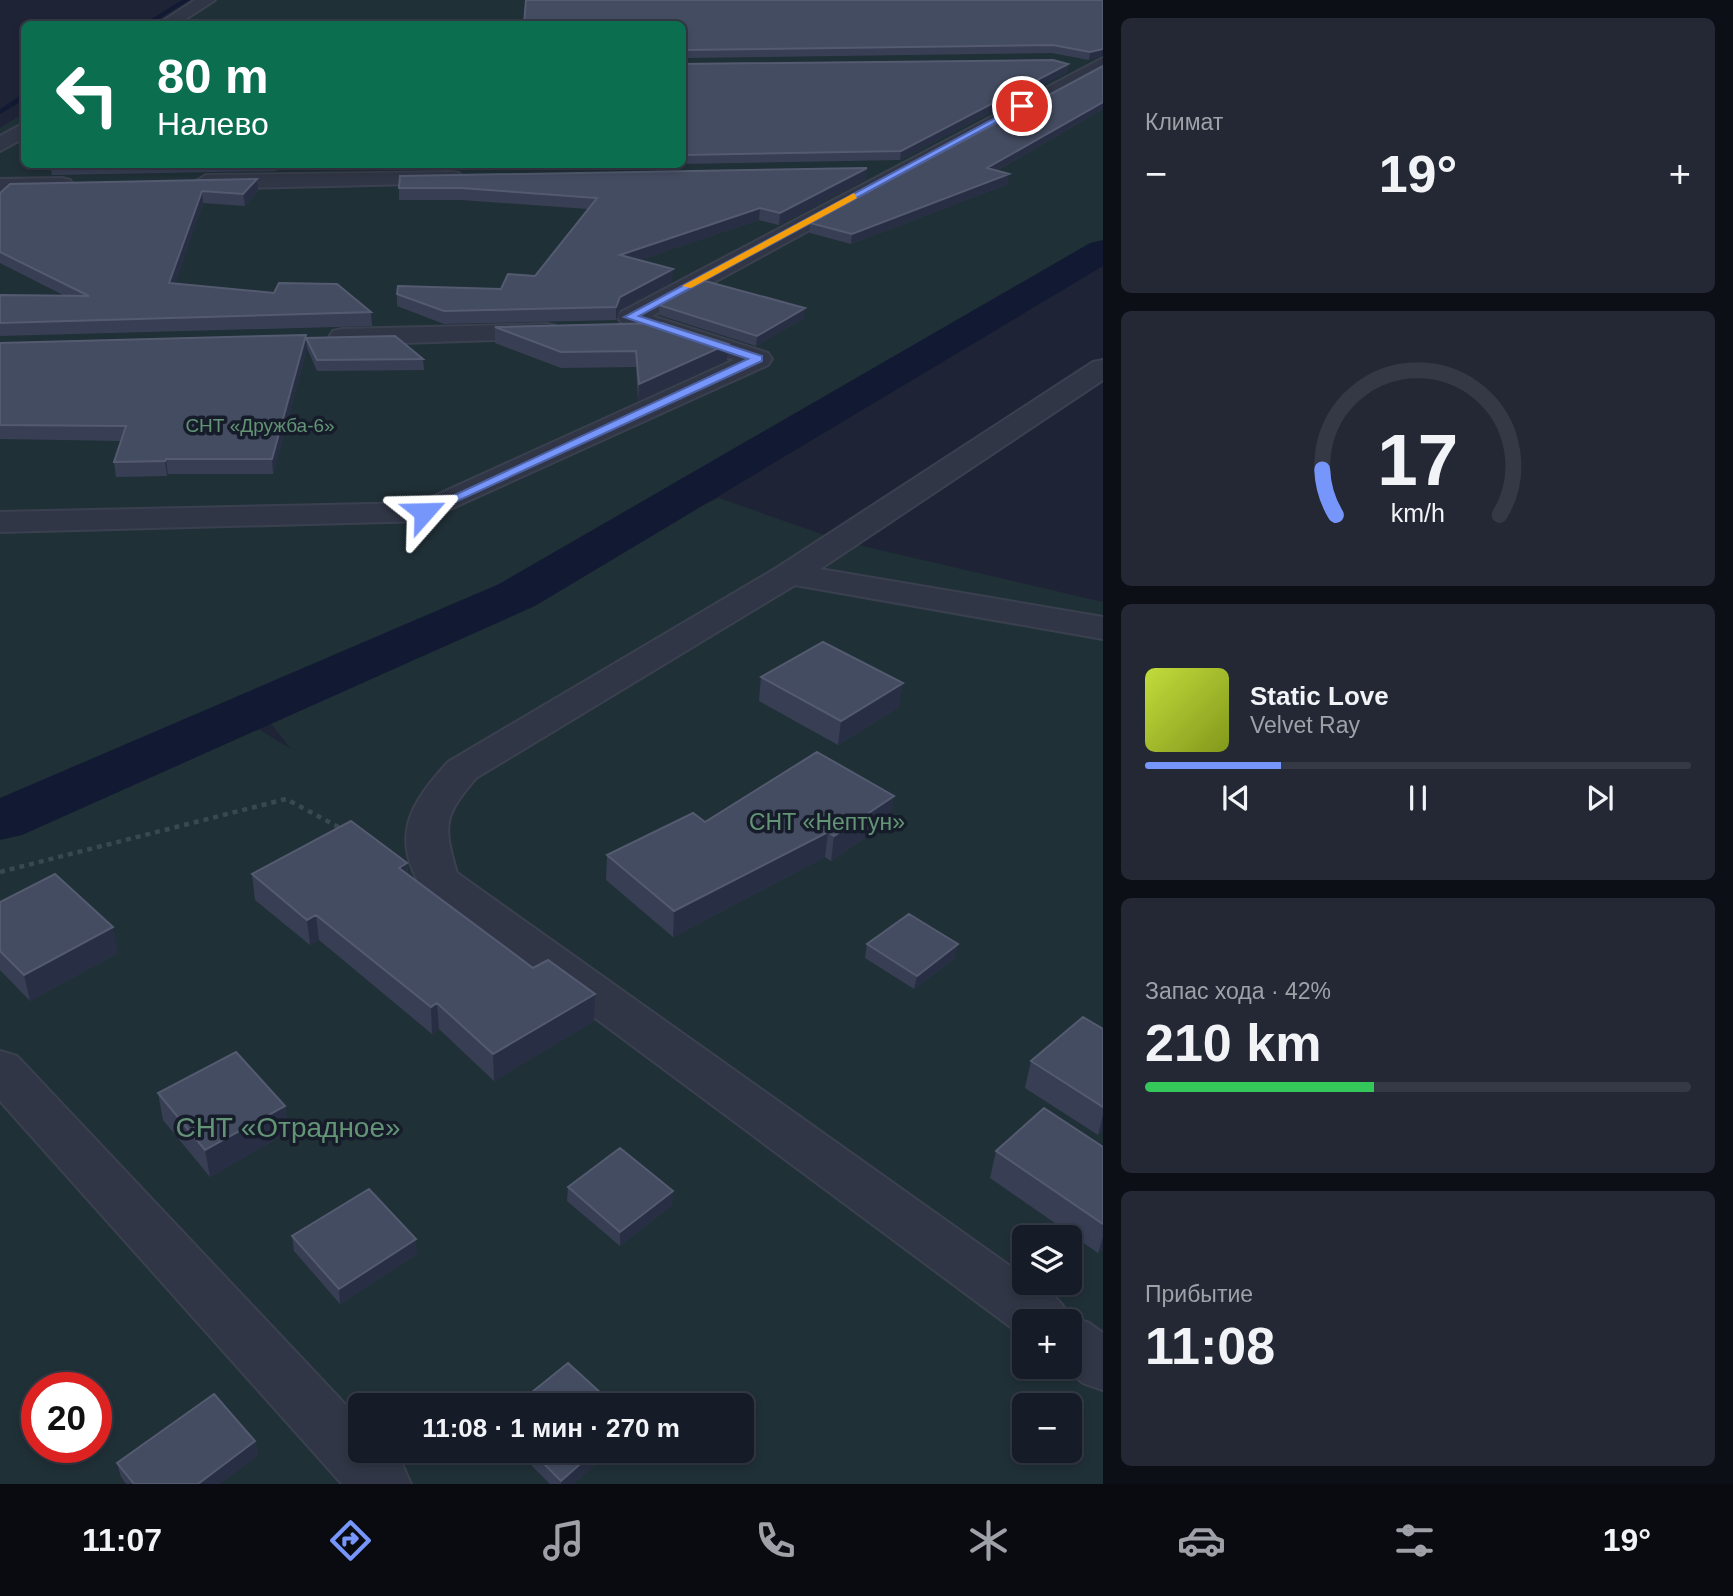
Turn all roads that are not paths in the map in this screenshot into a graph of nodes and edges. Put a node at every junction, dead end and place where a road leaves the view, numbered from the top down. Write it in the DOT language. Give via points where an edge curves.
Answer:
graph roads {
  1 [pos="207,0"];
  2 [pos="228,0"];
  3 [pos="172,21"];
  4 [pos="195,21"];
  5 [pos="1066,64"];
  6 [pos="1098,66"];
  7 [pos="21,115"];
  8 [pos="0,128"];
  9 [pos="21,131"];
  10 [pos="0,145"];
  11 [pos="904,169"];
  12 [pos="862,170"];
  13 [pos="473,177"];
  14 [pos="181,183"];
  15 [pos="83,184"];
  16 [pos="0,186"];
  17 [pos="668,329"];
  18 [pos="613,331"];
  19 [pos="571,332"];
  20 [pos="320,338"];
  21 [pos="1103,368"];
  22 [pos="0,522"];
  23 [pos="790,574"];
  24 [pos="1103,628"];
  25 [pos="0,1069"];
  26 [pos="1028,1309"];
  27 [pos="1082,1350"];
  28 [pos="1103,1365"];
  29 [pos="381,1484"];
  1 -- 3 [label="street"];
  2 -- 4 [label="street"];
  5 -- 6 [label="street"];
  6 -- 11 [label="street"];
  7 -- 8 [label="street"];
  9 -- 10 [label="street"];
  11 -- 12 [label="street"];
  11 -- 17 [label="street" via="630,317"];
  13 -- 14 [label="street"];
  15 -- 16 [label="street"];
  17 -- 18 [label="street"];
  17 -- 22 [label="street" via="758,359 424,512"];
  19 -- 20 [label="street"];
  21 -- 23 [label="street"];
  23 -- 24 [label="street"];
  23 -- 26 [label="street" via="462,770 436,800 425,835 438,880"];
  25 -- 29 [label="street"];
  27 -- 28 [label="street"];
}
